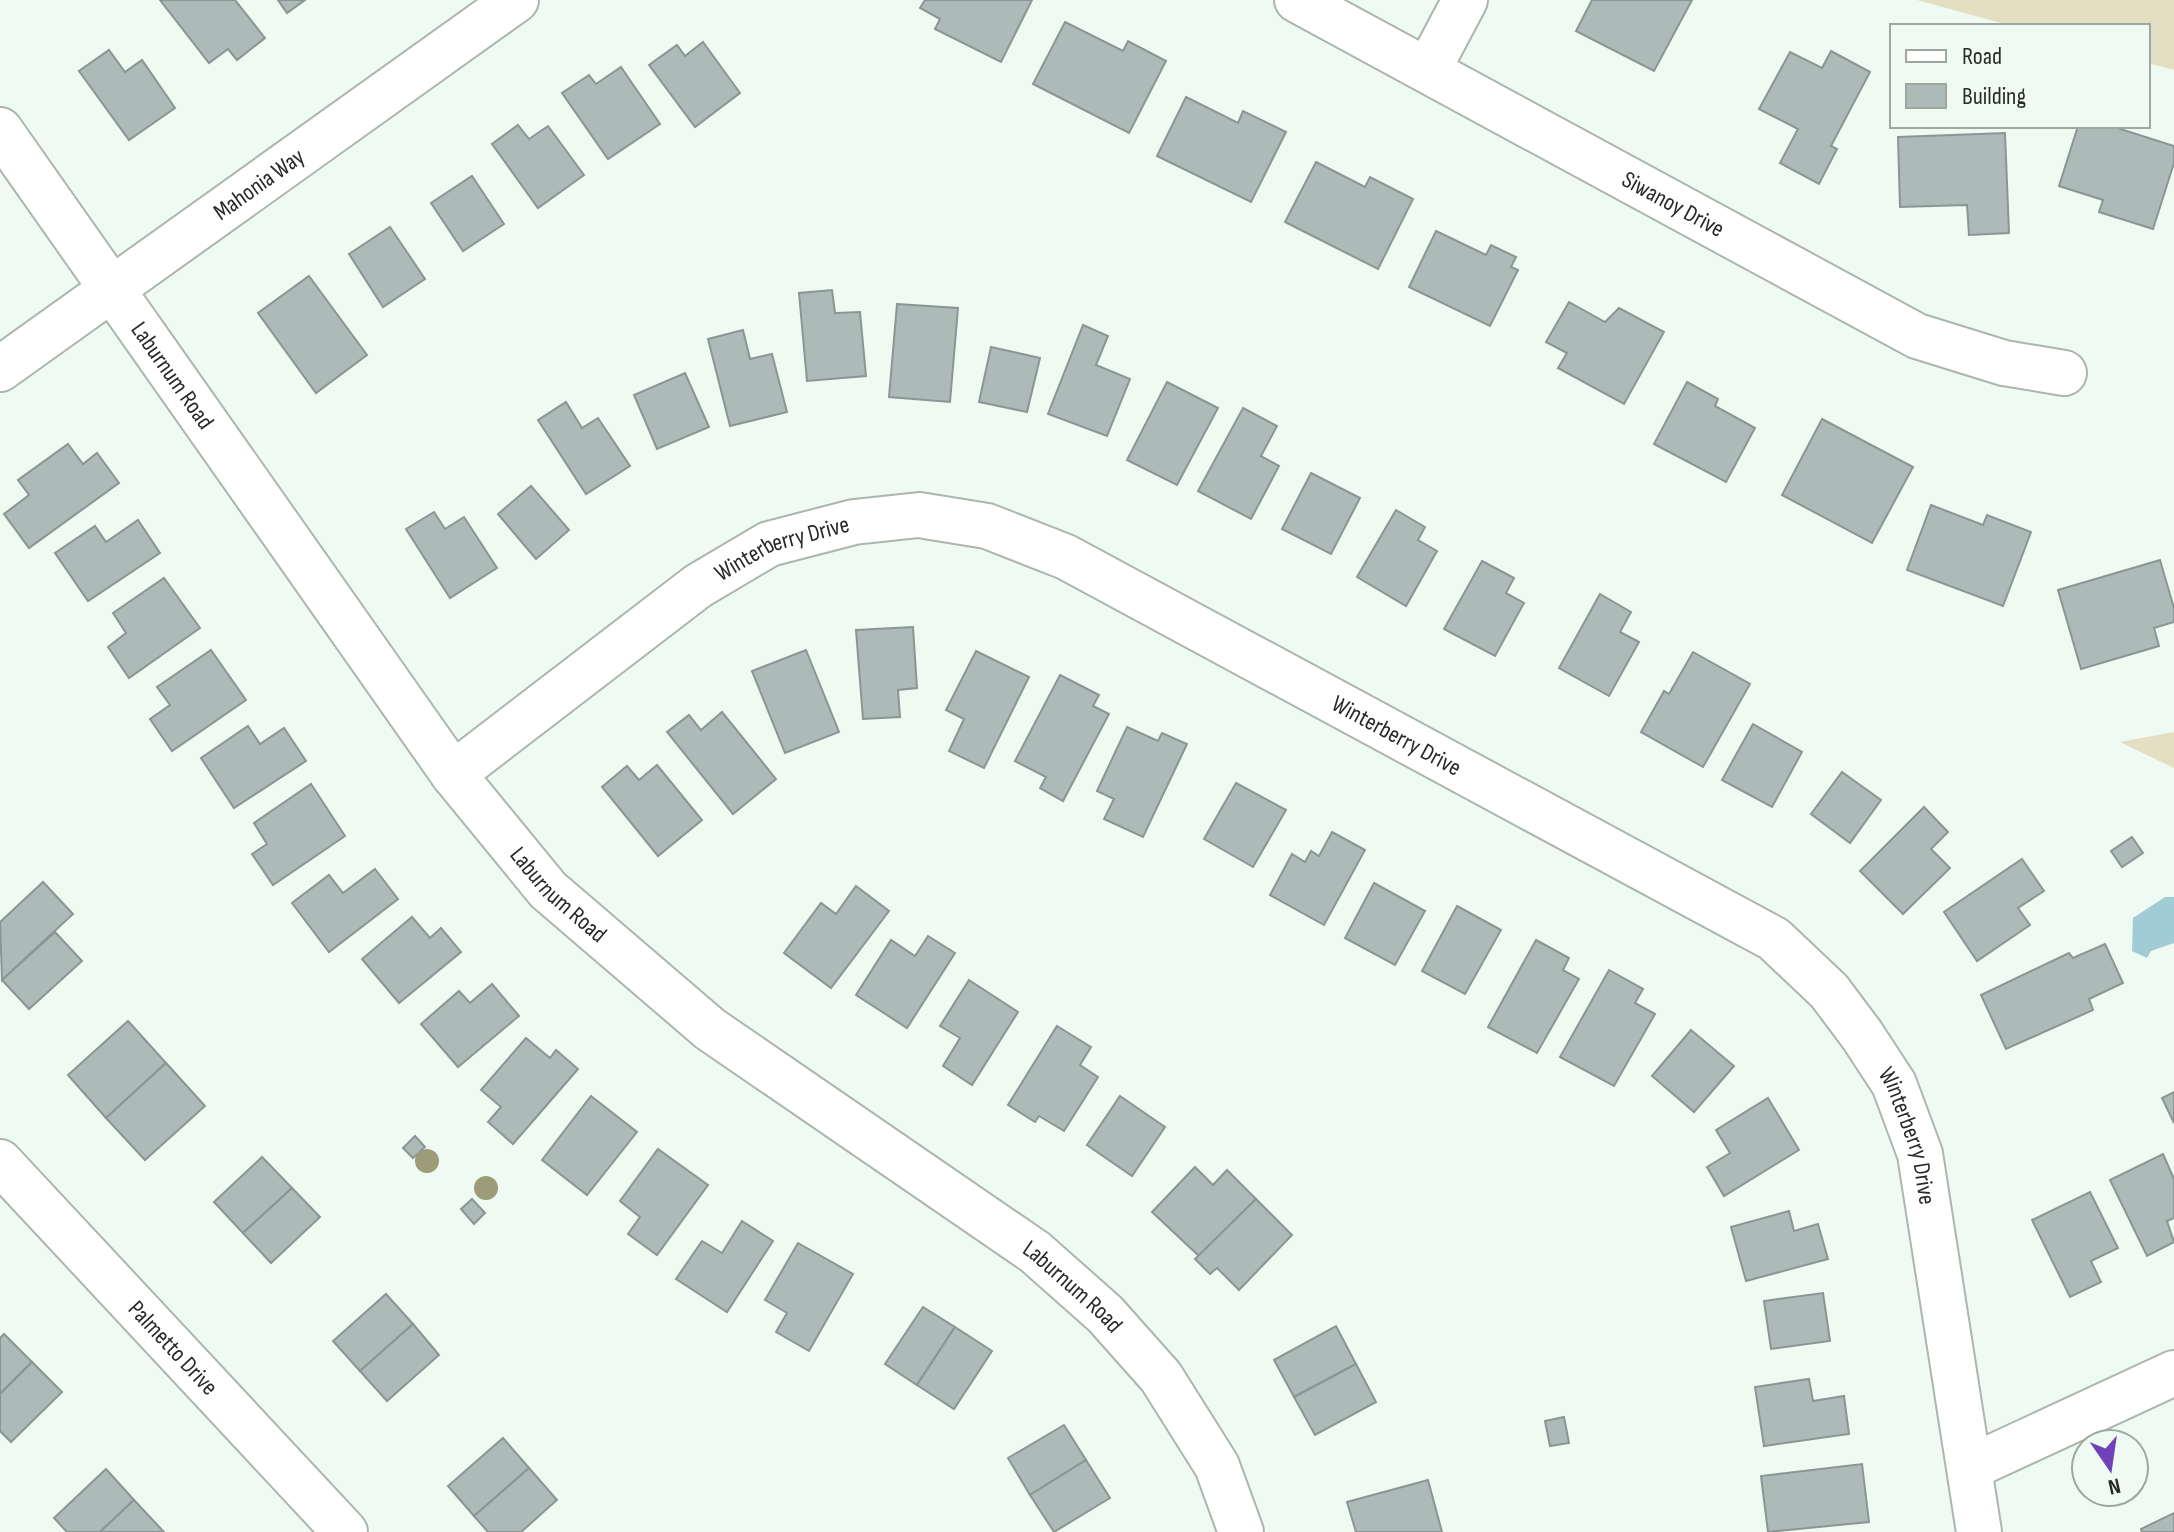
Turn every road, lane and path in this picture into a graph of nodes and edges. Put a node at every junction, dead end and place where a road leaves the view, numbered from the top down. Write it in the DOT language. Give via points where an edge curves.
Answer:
graph roads {
  1 [pos="516,0"];
  2 [pos="1297,0"];
  3 [pos="1465,0"];
  4 [pos="1428,70"];
  5 [pos="0,130"];
  6 [pos="110,288"];
  7 [pos="0,369"];
  8 [pos="2064,373"];
  9 [pos="453,774"];
  10 [pos="0,1162"];
  11 [pos="2174,1373"];
  12 [pos="1971,1467"];
  13 [pos="345,1532"];
  14 [pos="1241,1532"];
  15 [pos="1979,1532"];
  1 -- 6 [label="street, Mahonia Way"];
  2 -- 4 [label="street, Siwanoy Drive"];
  3 -- 4 [label="street"];
  4 -- 8 [label="street, Siwanoy Drive" via="1917,336 2004,363"];
  5 -- 6 [label="street, Laburnum Road"];
  6 -- 7 [label="street, Mahonia Way"];
  6 -- 9 [label="street, Laburnum Road"];
  9 -- 12 [label="street, Winterberry Drive" via="698,586 769,544 854,522 919,515 987,526 1066,557 1774,939 1829,991 1894,1084 1920,1154"];
  9 -- 14 [label="street, Laburnum Road" via="548,890 710,1029 1035,1252 1105,1314 1161,1377 1217,1466"];
  10 -- 13 [label="street, Palmetto Drive"];
  11 -- 12 [label="street"];
  12 -- 15 [label="street, Winterberry Drive"];
}
